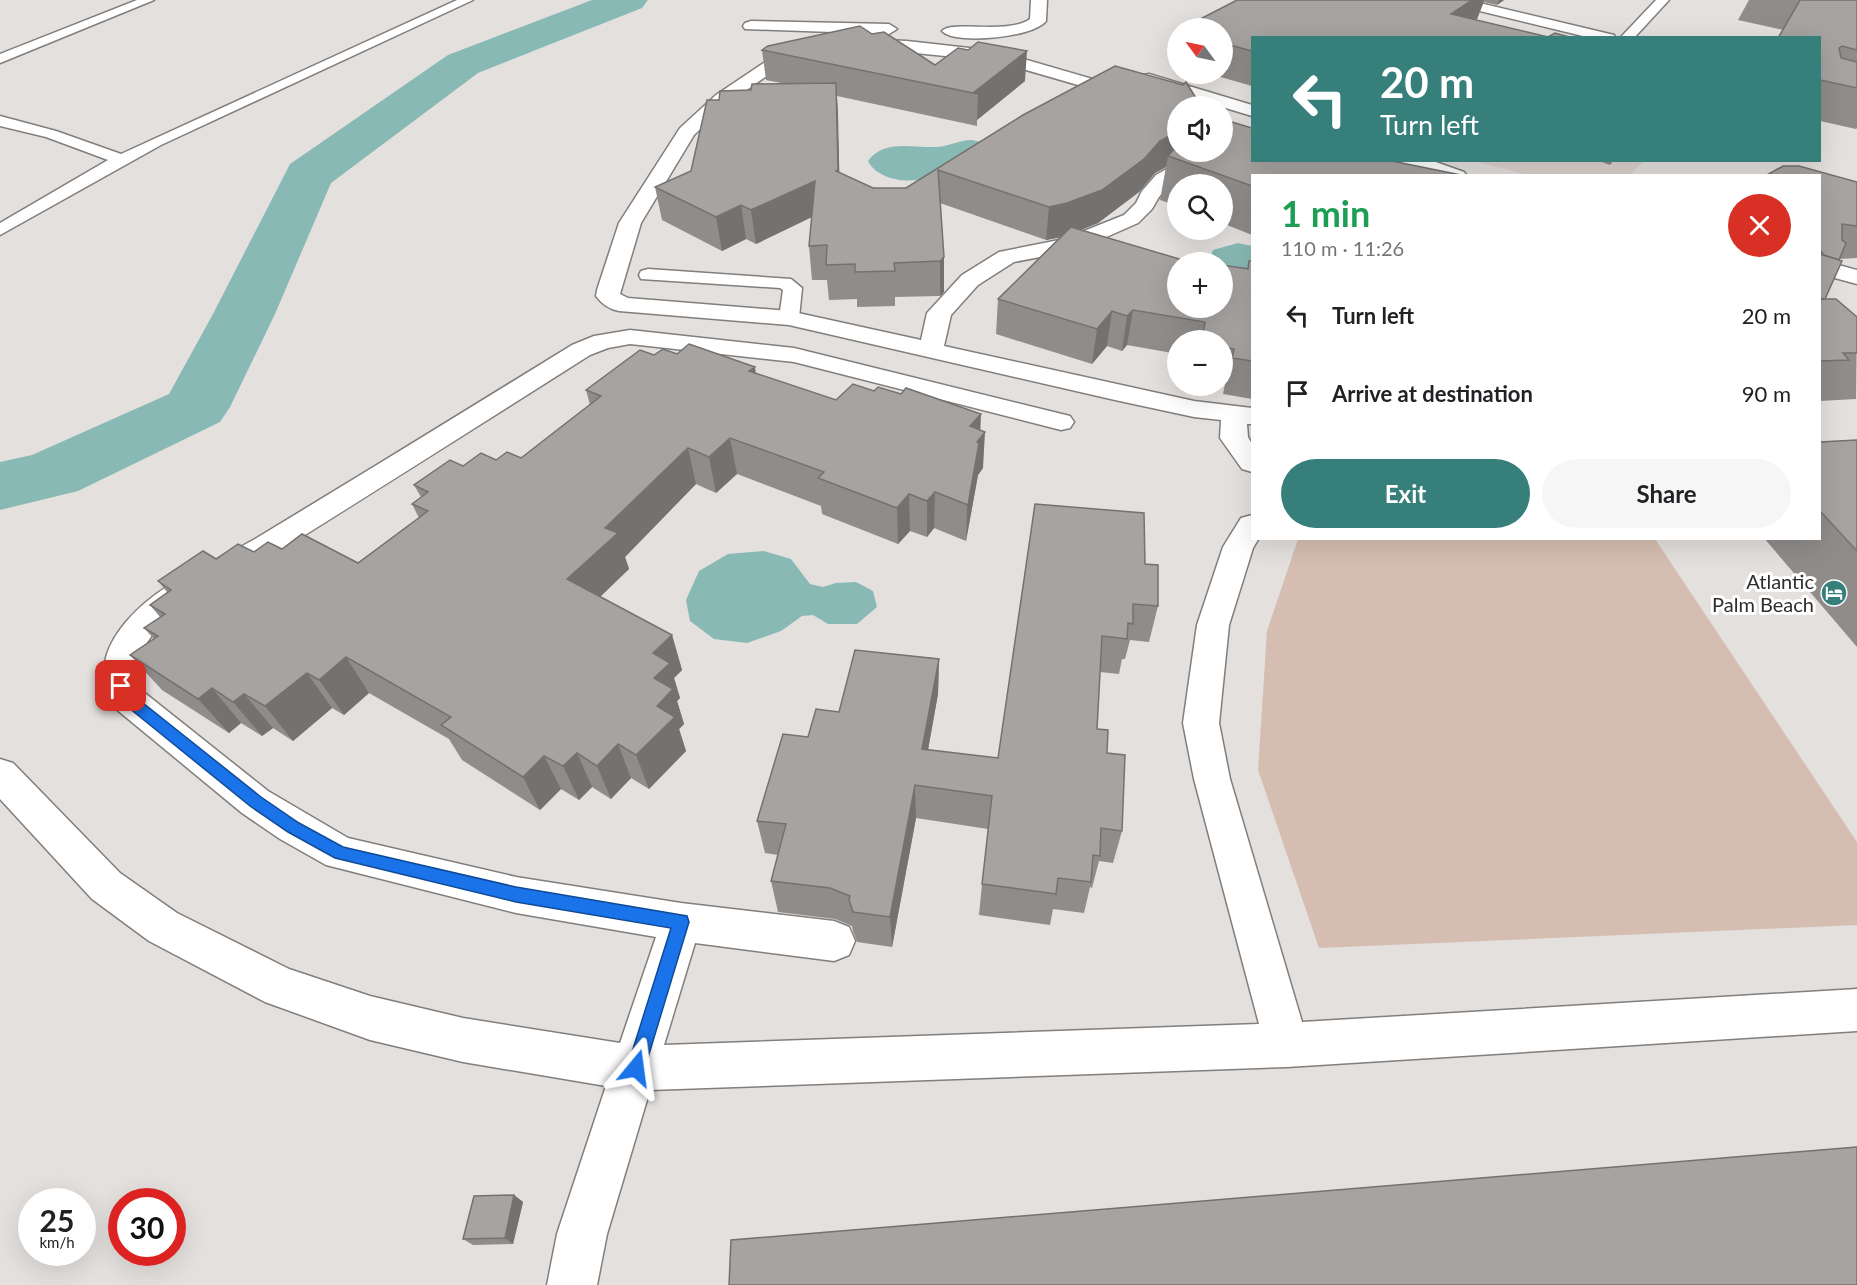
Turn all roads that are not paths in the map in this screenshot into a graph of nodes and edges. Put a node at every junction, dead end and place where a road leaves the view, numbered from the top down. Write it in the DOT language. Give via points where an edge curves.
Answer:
graph roads {
  1 [pos="148,0"];
  2 [pos="466,0"];
  3 [pos="1039,0"];
  4 [pos="1451,0"];
  5 [pos="1664,0"];
  6 [pos="1531,20"];
  7 [pos="751,26"];
  8 [pos="908,30"];
  9 [pos="932,30"];
  10 [pos="992,32"];
  11 [pos="1514,32"];
  12 [pos="1600,36"];
  13 [pos="1628,36"];
  14 [pos="1037,46"];
  15 [pos="0,59"];
  16 [pos="1128,73"];
  17 [pos="1167,106"];
  18 [pos="1251,111"];
  19 [pos="0,121"];
  20 [pos="120,159"];
  21 [pos="1193,162"];
  22 [pos="1415,162"];
  23 [pos="1451,174"];
  24 [pos="0,230"];
  25 [pos="1821,267"];
  26 [pos="648,275"];
  27 [pos="1857,278"];
  28 [pos="789,318"];
  29 [pos="931,349"];
  30 [pos="1243,416"];
  31 [pos="1060,422"];
  32 [pos="1251,462"];
  33 [pos="1251,527"];
  34 [pos="0,774"];
  35 [pos="681,922"];
  36 [pos="834,941"];
  37 [pos="1857,1010"];
  38 [pos="1287,1045"];
  39 [pos="636,1068"];
  40 [pos="572,1285"];
  1 -- 15 [label="lane"];
  2 -- 20 [label="lane"];
  3 -- 10 [label="street" via="1035,24"];
  4 -- 6 [label="lane"];
  5 -- 13 [label="lane"];
  6 -- 11 [label="lane"];
  6 -- 12 [label="lane"];
  7 -- 8 [label="street"];
  9 -- 10 [label="street"];
  10 -- 14 [label="street"];
  16 -- 18 [label="street"];
  17 -- 28 [label="street" via="996,56 823,42 795,49 722,99 687,132 630,223 608,296 619,304"];
  19 -- 20 [label="lane" via="51,134"];
  20 -- 24 [label="lane"];
  21 -- 29 [label="street" via="1163,179 1131,219 1069,245 1007,257 970,280 939,313"];
  22 -- 23 [label="street"];
  25 -- 27 [label="street"];
  26 -- 28 [label="lane" via="784,283 793,288"];
  28 -- 29 [label="street"];
  29 -- 30 [label="street" via="1115,392"];
  30 -- 32 [label="street" via="1234,438"];
  31 -- 35 [label="street" via="795,355 630,338 603,341 581,350 264,547 200,582 161,607 131,639 120,671 121,686 128,699 255,802 340,853 516,895"];
  33 -- 38 [label="street" via="1238,547 1213,625 1201,723 1212,779"];
  34 -- 39 [label="street" via="106,886 163,927 280,987 370,1018 463,1040"];
  35 -- 36 [label="street"];
  35 -- 39 [label="street"];
  37 -- 38 [label="street"];
  38 -- 39 [label="street"];
  39 -- 40 [label="street" via="582,1234"];
}
